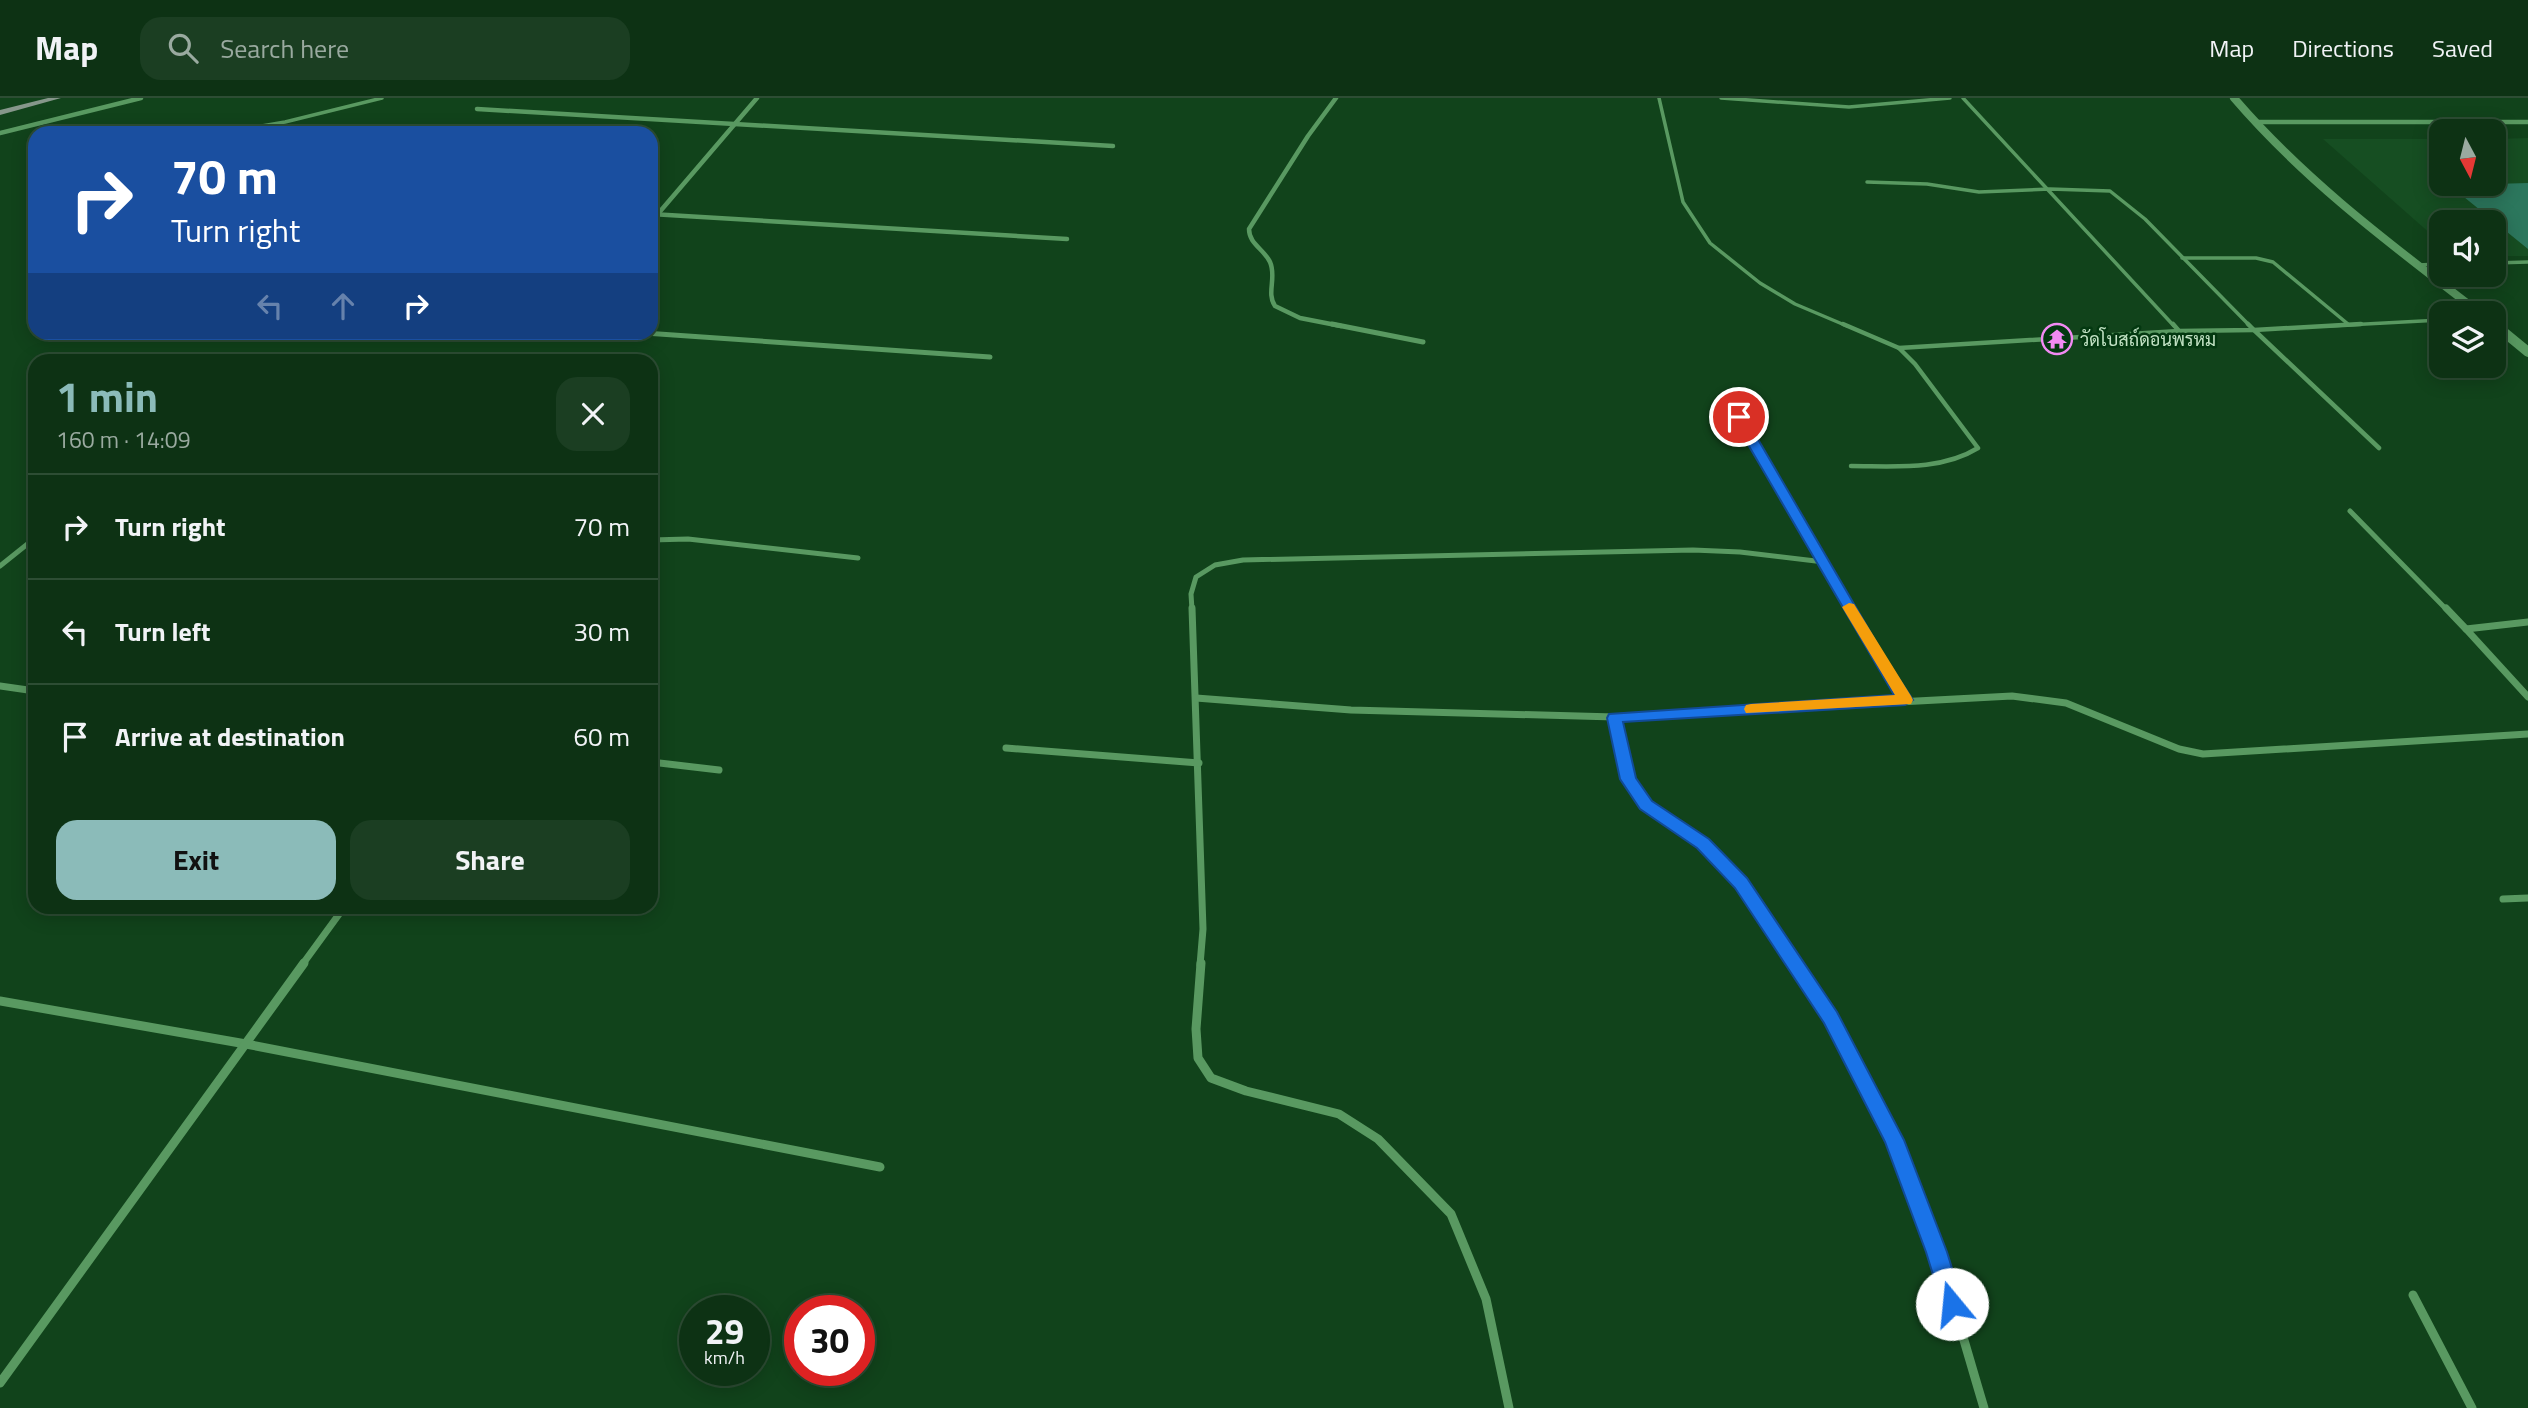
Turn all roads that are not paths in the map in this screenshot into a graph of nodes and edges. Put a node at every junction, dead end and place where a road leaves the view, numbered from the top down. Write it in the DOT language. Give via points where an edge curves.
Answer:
graph roads {
  1 [pos="57,98"];
  2 [pos="141,98"];
  3 [pos="382,98"];
  4 [pos="757,98"];
  5 [pos="1336,98"];
  6 [pos="1659,98"];
  7 [pos="1721,98"];
  8 [pos="1950,98"];
  9 [pos="1963,98"];
  10 [pos="2234,98"];
  11 [pos="477,109"];
  12 [pos="0,113"];
  13 [pos="2254,122"];
  14 [pos="2528,122"];
  15 [pos="735,124"];
  16 [pos="28,126"];
  17 [pos="28,126"];
  18 [pos="259,126"];
  19 [pos="0,133"];
  20 [pos="1113,146"];
  21 [pos="1867,182"];
  22 [pos="2050,189"];
  23 [pos="658,210"];
  24 [pos="658,214"];
  25 [pos="1067,239"];
  26 [pos="2182,258"];
  27 [pos="2528,262"];
  28 [pos="2506,263"];
  29 [pos="2418,265"];
  30 [pos="2429,265"];
  31 [pos="2464,301"];
  32 [pos="2429,321"];
  33 [pos="2350,325"];
  34 [pos="2254,330"];
  35 [pos="2179,331"];
  36 [pos="658,334"];
  37 [pos="2506,334"];
  38 [pos="1423,342"];
  39 [pos="1899,348"];
  40 [pos="2528,352"];
  41 [pos="990,357"];
  42 [pos="1739,417"];
  43 [pos="2379,448"];
  44 [pos="1851,466"];
  45 [pos="2350,511"];
  46 [pos="658,540"];
  47 [pos="28,544"];
  48 [pos="858,558"];
  49 [pos="1824,562"];
  50 [pos="0,566"];
  51 [pos="2528,622"];
  52 [pos="2466,629"];
  53 [pos="0,686"];
  54 [pos="28,690"];
  55 [pos="2528,697"];
  56 [pos="1196,698"];
  57 [pos="1905,700"];
  58 [pos="1615,718"];
  59 [pos="2528,734"];
  60 [pos="1006,748"];
  61 [pos="658,763"];
  62 [pos="1199,764"];
  63 [pos="719,770"];
  64 [pos="2528,898"];
  65 [pos="2503,899"];
  66 [pos="339,914"];
  67 [pos="0,1001"];
  68 [pos="246,1044"];
  69 [pos="880,1167"];
  70 [pos="2413,1296"];
  71 [pos="0,1383"];
  72 [pos="1509,1408"];
  73 [pos="1984,1408"];
  74 [pos="2472,1408"];
  1 -- 12 [label="main road"];
  2 -- 16 [label="street"];
  3 -- 18 [label="lane"];
  4 -- 15 [label="street"];
  5 -- 38 [label="street" via="1249,229 1249,237 1270,262 1272,302 1300,318"];
  6 -- 39 [label="lane" via="1683,202 1710,243 1760,283 1796,304"];
  7 -- 8 [label="lane" via="1849,107"];
  9 -- 22 [label="lane"];
  10 -- 13 [label="street"];
  11 -- 15 [label="street"];
  13 -- 14 [label="street"];
  13 -- 29 [label="street" via="2316,185"];
  15 -- 20 [label="street"];
  15 -- 23 [label="street"];
  17 -- 19 [label="street"];
  21 -- 22 [label="lane" via="1979,192"];
  22 -- 26 [label="lane" via="2110,191 2146,219"];
  22 -- 35 [label="lane"];
  24 -- 25 [label="street"];
  26 -- 33 [label="lane" via="2273,262"];
  26 -- 34 [label="lane"];
  27 -- 28 [label="lane"];
  29 -- 30 [label="lane"];
  29 -- 31 [label="street"];
  32 -- 33 [label="lane"];
  33 -- 34 [label="lane"];
  34 -- 35 [label="lane"];
  34 -- 43 [label="lane"];
  35 -- 39 [label="lane"];
  36 -- 41 [label="street"];
  37 -- 40 [label="street"];
  39 -- 44 [label="lane" via="1979,448 1968,457 1946,461"];
  42 -- 49 [label="street"];
  45 -- 52 [label="street"];
  46 -- 48 [label="street" via="688,539"];
  47 -- 50 [label="street"];
  49 -- 56 [label="street" via="1693,550 1243,560 1215,565 1196,577 1191,594"];
  49 -- 57 [label="street"];
  51 -- 52 [label="street"];
  52 -- 55 [label="street"];
  53 -- 54 [label="street"];
  56 -- 58 [label="street" via="1351,710"];
  56 -- 62 [label="street"];
  57 -- 58 [label="street"];
  57 -- 59 [label="street" via="2012,696 2066,703 2179,749 2203,754"];
  58 -- 73 [label="street" via="1628,779 1646,805 1703,844 1741,883 1830,1017 1894,1140 1937,1252"];
  60 -- 62 [label="street"];
  61 -- 63 [label="street"];
  62 -- 72 [label="street" via="1203,929 1198,1058 1211,1078 1339,1114 1378,1139 1451,1214 1486,1298"];
  64 -- 65 [label="street"];
  66 -- 68 [label="street"];
  67 -- 68 [label="street"];
  68 -- 69 [label="street"];
  68 -- 71 [label="street"];
  70 -- 74 [label="street"];
}
